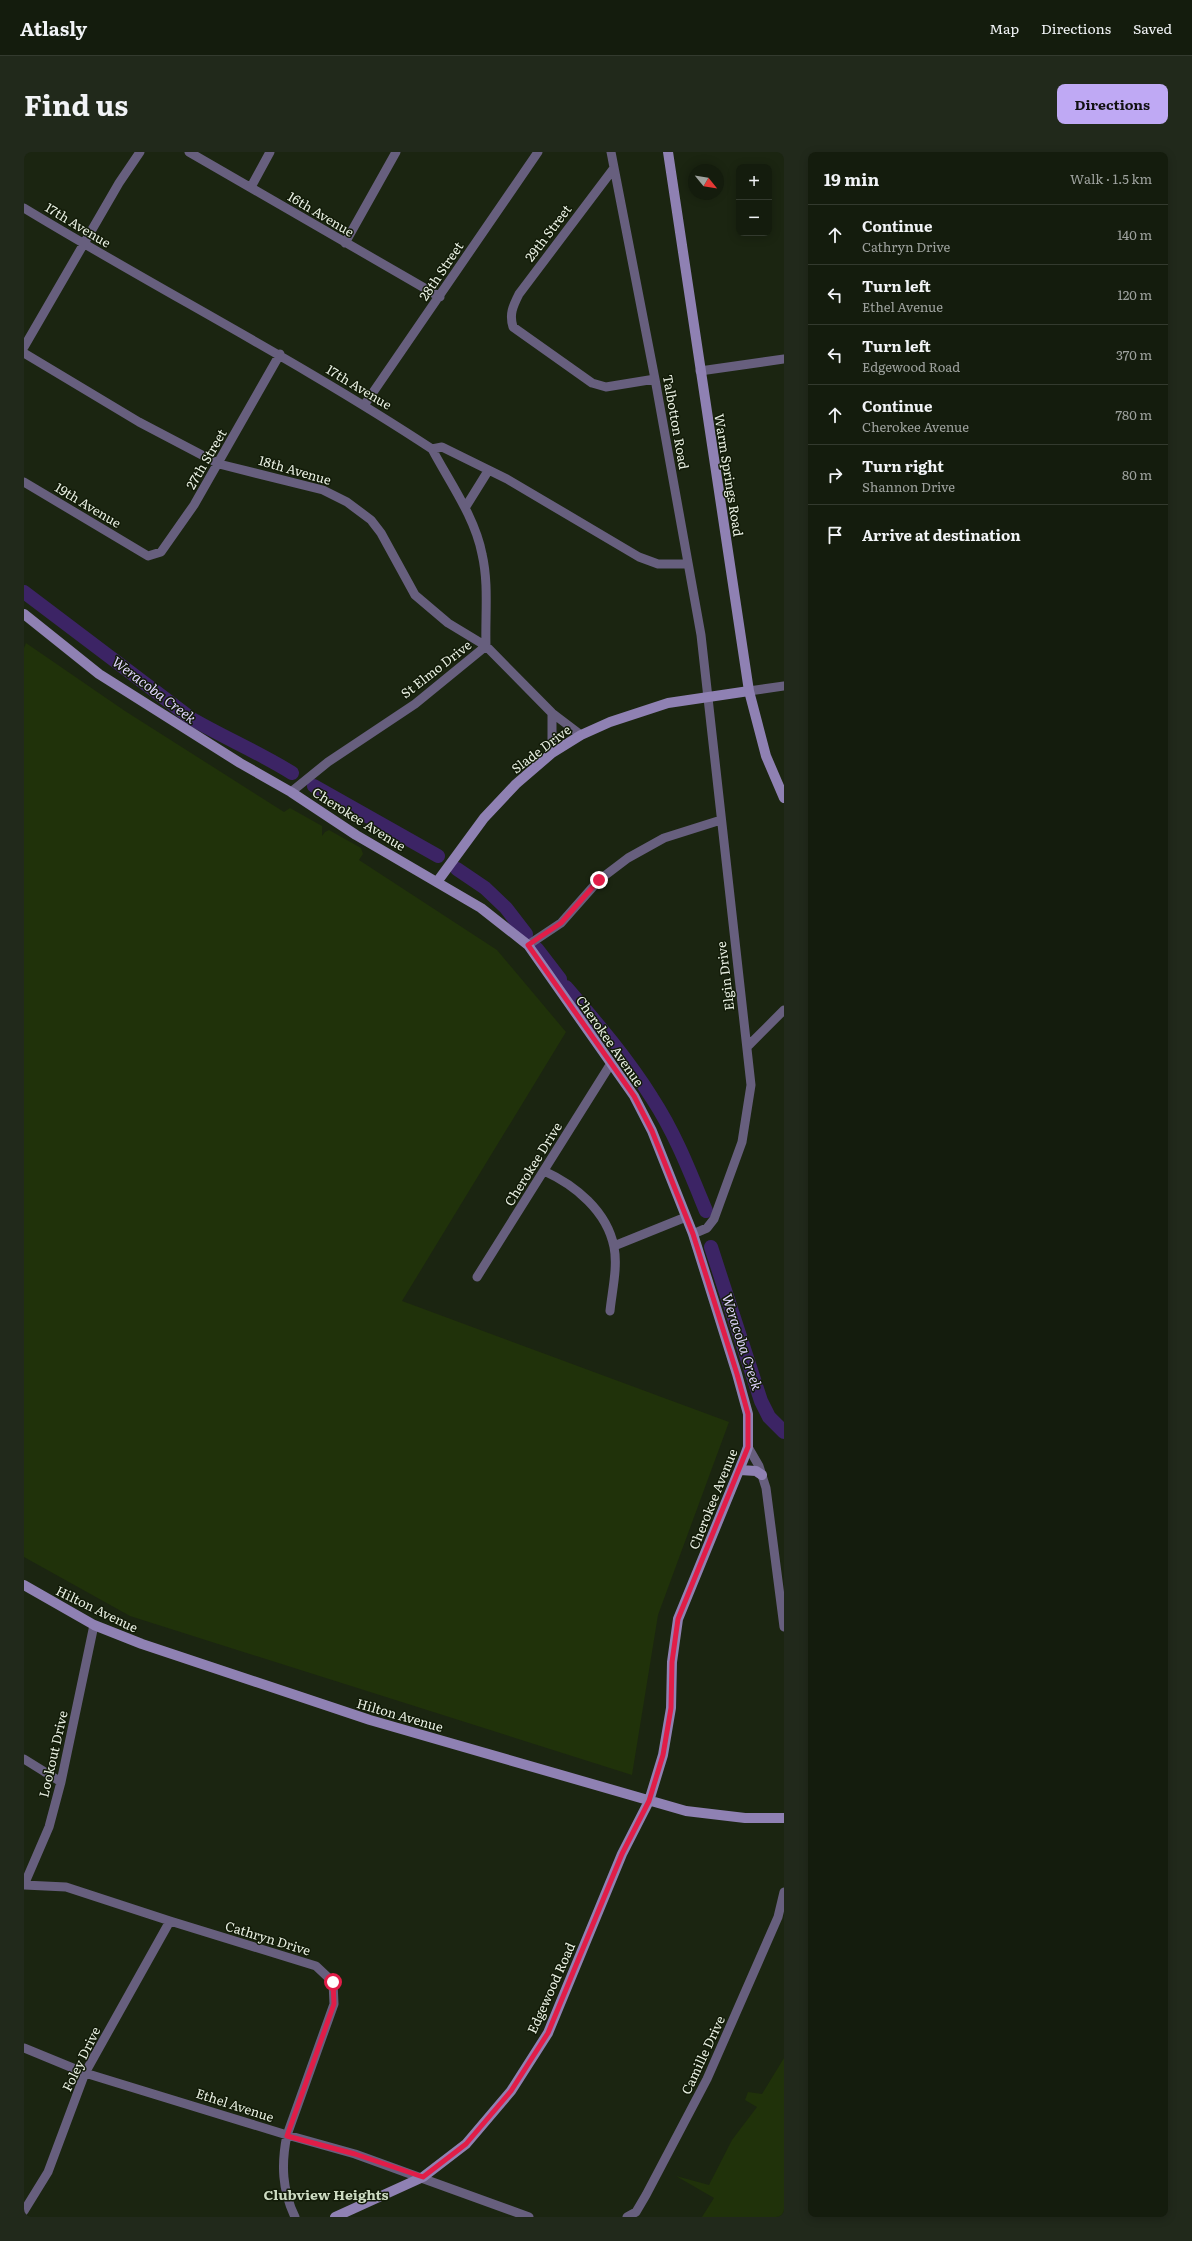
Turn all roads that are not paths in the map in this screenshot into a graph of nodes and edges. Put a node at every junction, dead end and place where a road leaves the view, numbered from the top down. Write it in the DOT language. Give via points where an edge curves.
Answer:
graph roads {
  1 [pos="140,152"];
  2 [pos="189,152"];
  3 [pos="270,152"];
  4 [pos="396,152"];
  5 [pos="611,152"];
  6 [pos="668,152"];
  7 [pos="536,153"];
  8 [pos="614,168"];
  9 [pos="251,187"];
  10 [pos="24,208"];
  11 [pos="345,243"];
  12 [pos="84,244"];
  13 [pos="440,297"];
  14 [pos="24,347"];
  15 [pos="24,353"];
  16 [pos="280,354"];
  17 [pos="784,359"];
  18 [pos="700,371"];
  19 [pos="655,379"];
  20 [pos="365,404"];
  21 [pos="432,449"];
  22 [pos="219,464"];
  23 [pos="488,471"];
  24 [pos="24,482"];
  25 [pos="465,508"];
  26 [pos="138,550"];
  27 [pos="687,564"];
  28 [pos="24,614"];
  29 [pos="486,646"];
  30 [pos="784,686"];
  31 [pos="749,691"];
  32 [pos="708,698"];
  33 [pos="552,713"];
  34 [pos="581,735"];
  35 [pos="552,753"];
  36 [pos="291,792"];
  37 [pos="784,798"];
  38 [pos="721,820"];
  39 [pos="438,882"];
  40 [pos="528,945"];
  41 [pos="784,1010"];
  42 [pos="747,1047"];
  43 [pos="610,1065"];
  44 [pos="544,1171"];
  45 [pos="686,1217"];
  46 [pos="693,1234"];
  47 [pos="614,1246"];
  48 [pos="477,1277"];
  49 [pos="610,1311"];
  50 [pos="748,1447"];
  51 [pos="740,1470"];
  52 [pos="762,1475"];
  53 [pos="24,1585"];
  54 [pos="94,1625"];
  55 [pos="784,1627"];
  56 [pos="24,1758"];
  57 [pos="61,1782"];
  58 [pos="649,1801"];
  59 [pos="784,1818"];
  60 [pos="24,1885"];
  61 [pos="784,1892"];
  62 [pos="170,1921"];
  63 [pos="24,2048"];
  64 [pos="85,2073"];
  65 [pos="287,2136"];
  66 [pos="423,2177"];
  67 [pos="24,2211"];
  68 [pos="294,2217"];
  69 [pos="335,2217"];
  70 [pos="529,2217"];
  71 [pos="627,2217"];
  1 -- 12 [label="street"];
  2 -- 9 [label="street, 16th Avenue"];
  3 -- 9 [label="street"];
  4 -- 11 [label="street"];
  5 -- 8 [label="street, Talbotton Road"];
  6 -- 18 [label="street, Warm Springs Road"];
  7 -- 13 [label="street, 28th Street"];
  8 -- 19 [label="street, Talbotton Road"];
  8 -- 19 [label="street, 29th Street" via="519,294 510,318 513,328 592,384 606,387"];
  9 -- 11 [label="street, 16th Avenue"];
  10 -- 12 [label="street, 17th Avenue"];
  11 -- 13 [label="street, 16th Avenue"];
  12 -- 14 [label="street"];
  12 -- 16 [label="street, 17th Avenue"];
  13 -- 20 [label="street, 28th Street"];
  15 -- 22 [label="street, 18th Avenue" via="139,422"];
  16 -- 20 [label="street, 17th Avenue"];
  16 -- 22 [label="street, 27th Street"];
  17 -- 18 [label="street"];
  18 -- 31 [label="street, Warm Springs Road"];
  19 -- 27 [label="street, Talbotton Road"];
  20 -- 21 [label="street, 17th Avenue"];
  21 -- 23 [label="street, 17th Avenue" via="442,448"];
  21 -- 25 [label="street, St Elmo Drive"];
  22 -- 26 [label="street, 27th Street" via="161,552 148,556"];
  22 -- 29 [label="street, 18th Avenue" via="323,490 347,502 371,520 381,533 415,595 448,623"];
  23 -- 25 [label="street"];
  23 -- 27 [label="street, 17th Avenue" via="507,479 639,557 658,564"];
  24 -- 26 [label="street, 19th Avenue"];
  25 -- 29 [label="street, St Elmo Drive" via="482,553 487,593"];
  27 -- 32 [label="street, Talbotton Road" via="701,634"];
  28 -- 36 [label="street, Cherokee Avenue" via="99,674"];
  29 -- 33 [label="street, 18th Avenue"];
  29 -- 36 [label="street, St Elmo Drive" via="415,704 328,762"];
  30 -- 31 [label="street"];
  31 -- 32 [label="street, Slade Drive"];
  31 -- 37 [label="street, Warm Springs Road" via="766,756"];
  32 -- 34 [label="street, Slade Drive" via="668,703 610,722"];
  32 -- 38 [label="street, Elgin Drive"];
  33 -- 34 [label="street, 18th Avenue"];
  33 -- 35 [label="street"];
  34 -- 35 [label="street, Slade Drive"];
  35 -- 39 [label="street, Slade Drive" via="516,784 484,818"];
  36 -- 39 [label="street, Cherokee Avenue" via="356,835"];
  38 -- 40 [label="street" via="664,838 628,858 599,880 561,923"];
  38 -- 42 [label="street, Elgin Drive"];
  39 -- 40 [label="street, Cherokee Avenue" via="481,908"];
  40 -- 43 [label="street, Cherokee Avenue"];
  41 -- 42 [label="street"];
  42 -- 46 [label="street, Elgin Drive" via="751,1085 742,1142 714,1219 707,1228"];
  43 -- 44 [label="street, Cherokee Drive"];
  43 -- 45 [label="street, Cherokee Avenue" via="634,1096 643,1113"];
  44 -- 47 [label="street" via="563,1180 599,1213"];
  44 -- 48 [label="street, Cherokee Drive"];
  45 -- 46 [label="street, Cherokee Avenue"];
  45 -- 47 [label="street"];
  46 -- 50 [label="street, Cherokee Avenue" via="748,1414"];
  47 -- 49 [label="street"];
  50 -- 51 [label="street, Cherokee Avenue"];
  50 -- 52 [label="street"];
  51 -- 52 [label="street" via="756,1471"];
  51 -- 58 [label="street, Cherokee Avenue" via="678,1619 672,1662 671,1708 663,1755"];
  52 -- 55 [label="street" via="766,1488"];
  53 -- 54 [label="street, Hilton Avenue"];
  54 -- 57 [label="street, Lookout Drive"];
  54 -- 58 [label="street, Hilton Avenue" via="142,1644 370,1720"];
  56 -- 57 [label="street"];
  57 -- 60 [label="street, Lookout Drive" via="49,1827"];
  58 -- 59 [label="street, Hilton Avenue" via="712,1816"];
  58 -- 66 [label="street, Edgewood Road" via="622,1854 548,2033 511,2091 466,2144"];
  60 -- 62 [label="street, Cathryn Drive" via="66,1887"];
  61 -- 71 [label="street, Camille Drive" via="778,1917 707,2079 646,2195 636,2212"];
  62 -- 64 [label="street, Foley Drive"];
  62 -- 65 [label="street, Cathryn Drive" via="316,1966 333,1982 334,2004"];
  63 -- 64 [label="street, Ethel Avenue"];
  64 -- 65 [label="street, Ethel Avenue"];
  64 -- 67 [label="street, Foley Drive" via="48,2172"];
  65 -- 66 [label="street, Ethel Avenue" via="355,2154"];
  65 -- 68 [label="street, Cathryn Drive" via="283,2155 283,2183"];
  66 -- 69 [label="street, Edgewood Road"];
  66 -- 70 [label="street, Ethel Avenue"];
}
